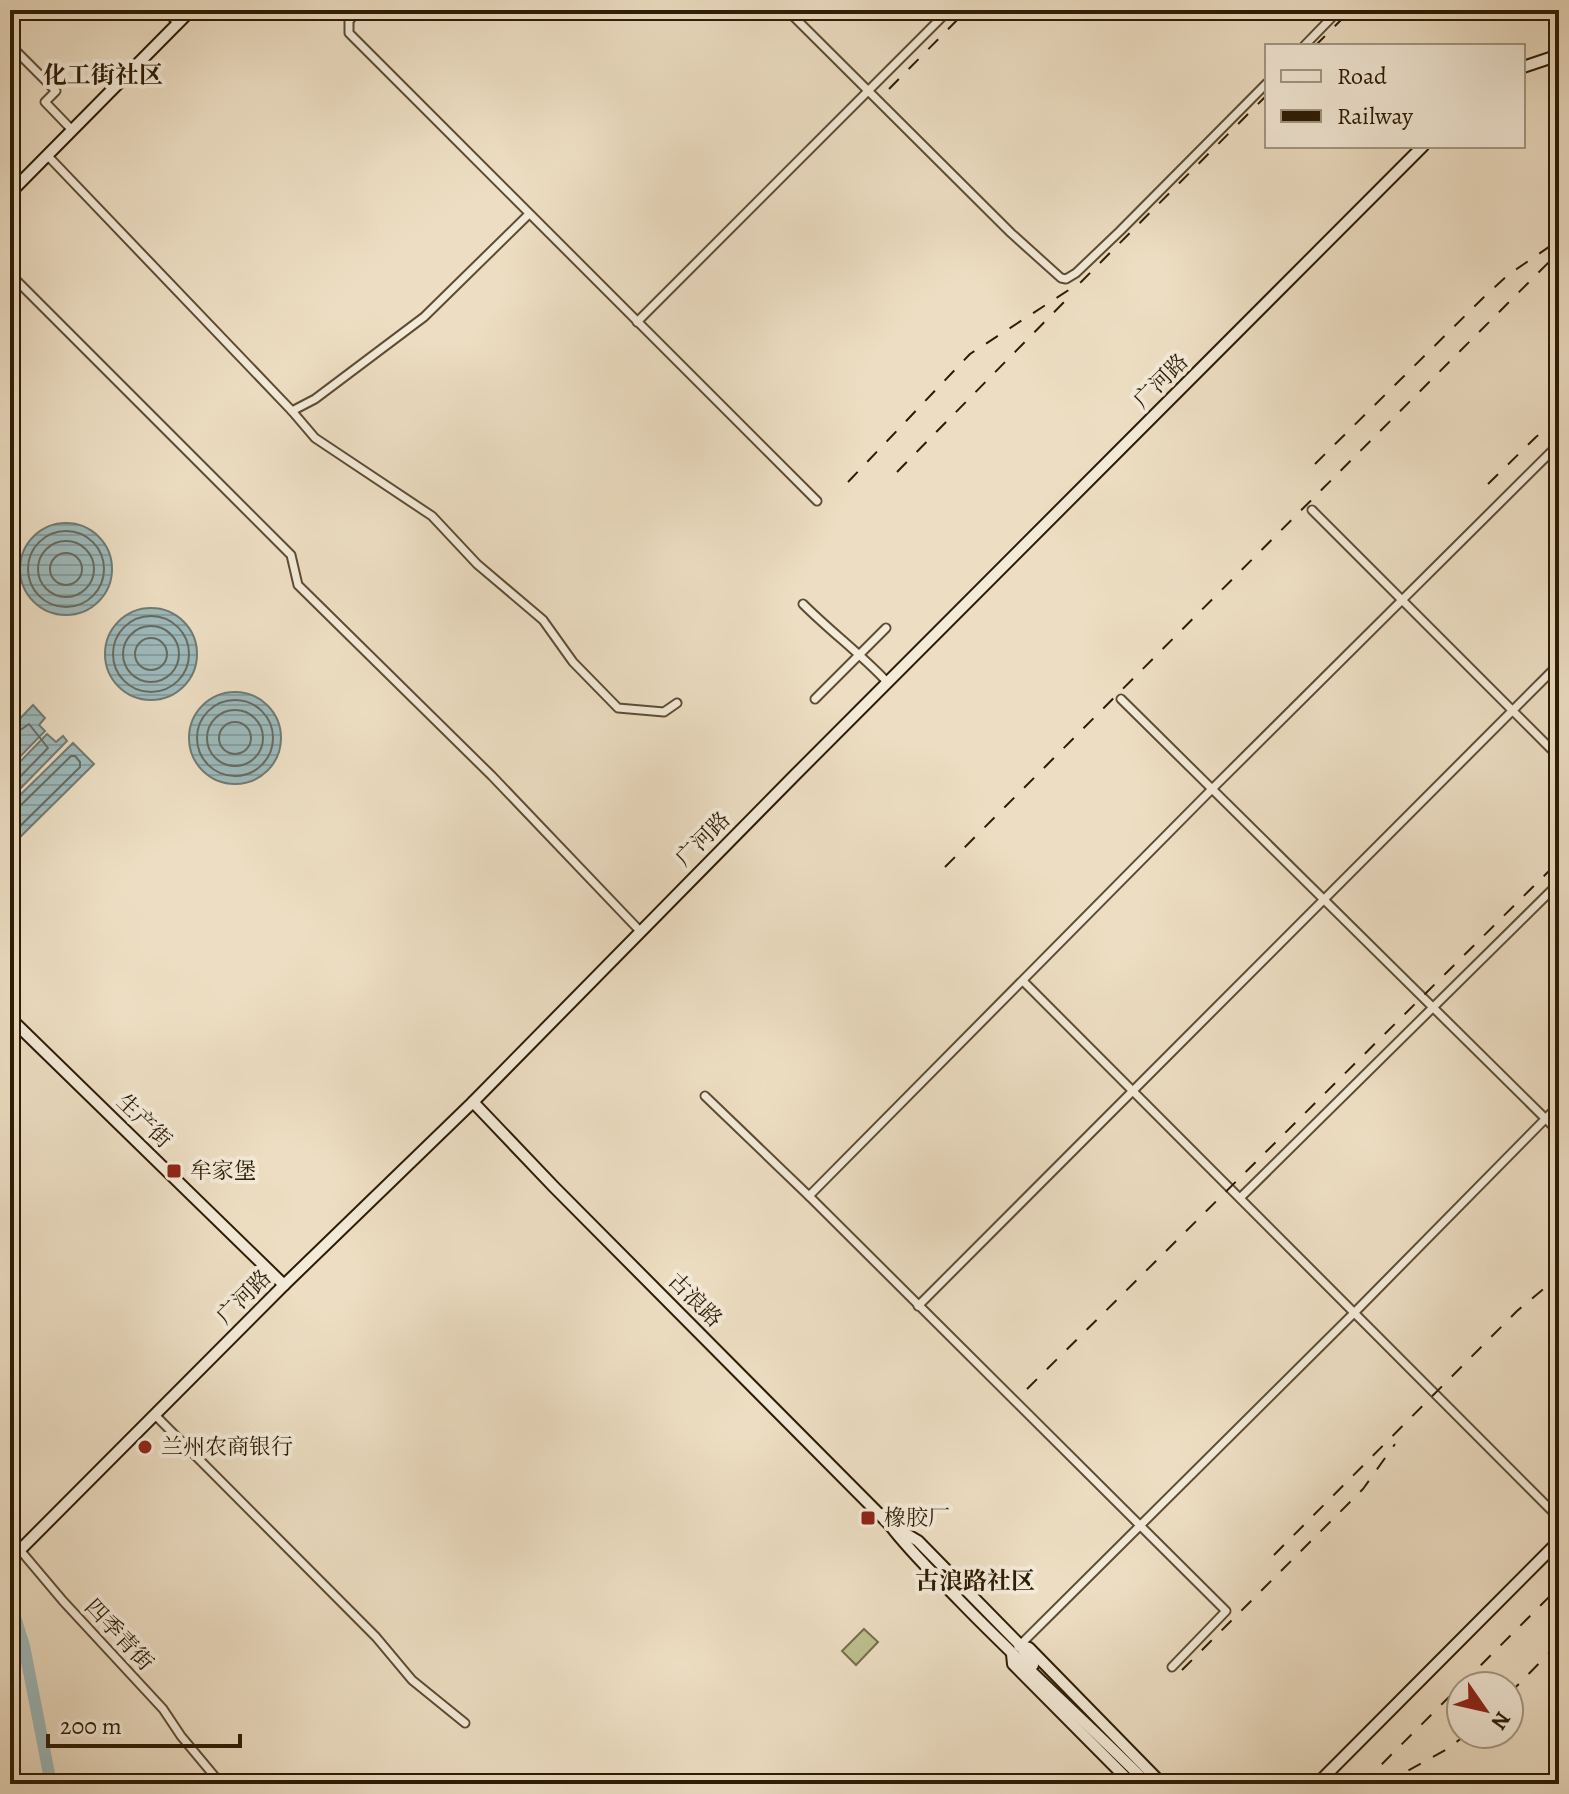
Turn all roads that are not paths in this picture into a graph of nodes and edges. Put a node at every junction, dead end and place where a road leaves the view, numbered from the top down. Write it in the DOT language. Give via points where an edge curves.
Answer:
graph roads {
  1 [pos="164,10"];
  2 [pos="191,10"];
  3 [pos="358,10"];
  4 [pos="787,10"];
  5 [pos="949,10"];
  6 [pos="1339,10"];
  7 [pos="178,23"];
  8 [pos="1306,44"];
  9 [pos="10,45"];
  10 [pos="1559,55"];
  11 [pos="1525,66"];
  12 [pos="1265,85"];
  13 [pos="868,91"];
  14 [pos="72,130"];
  15 [pos="1421,148"];
  16 [pos="47,155"];
  17 [pos="10,193"];
  18 [pos="529,214"];
  19 [pos="10,274"];
  20 [pos="637,322"];
  21 [pos="292,411"];
  22 [pos="1559,444"];
  23 [pos="817,501"];
  24 [pos="1312,510"];
  25 [pos="1402,600"];
  26 [pos="803,604"];
  27 [pos="886,628"];
  28 [pos="858,656"];
  29 [pos="1559,664"];
  30 [pos="887,682"];
  31 [pos="815,699"];
  32 [pos="1121,699"];
  33 [pos="677,703"];
  34 [pos="1513,711"];
  35 [pos="1559,757"];
  36 [pos="1213,788"];
  37 [pos="1559,883"];
  38 [pos="1324,900"];
  39 [pos="640,931"];
  40 [pos="1023,981"];
  41 [pos="1433,1009"];
  42 [pos="10,1018"];
  43 [pos="1133,1091"];
  44 [pos="705,1096"];
  45 [pos="473,1102"];
  46 [pos="1559,1105"];
  47 [pos="1545,1118"];
  48 [pos="1559,1132"];
  49 [pos="809,1196"];
  50 [pos="1240,1198"];
  51 [pos="284,1285"];
  52 [pos="918,1306"];
  53 [pos="1354,1313"];
  54 [pos="155,1415"];
  55 [pos="1559,1518"];
  56 [pos="890,1525"];
  57 [pos="1141,1526"];
  58 [pos="1559,1541"];
  59 [pos="20,1550"];
  60 [pos="10,1560"];
  61 [pos="1020,1645"];
  62 [pos="1012,1654"];
  63 [pos="1172,1667"];
  64 [pos="1075,1711"];
  65 [pos="465,1723"];
  66 [pos="221,1784"];
  67 [pos="1132,1784"];
  68 [pos="1148,1784"];
  69 [pos="1162,1784"];
  70 [pos="1317,1784"];
  1 -- 7 [label="street"];
  2 -- 7 [label="street"];
  3 -- 18 [label="street" via="349,21 349,33"];
  4 -- 13 [label="street"];
  5 -- 13 [label="street"];
  6 -- 8 [label="street"];
  7 -- 14 [label="street"];
  9 -- 14 [label="street" via="56,91 45,102"];
  10 -- 11 [label="street"];
  12 -- 13 [label="street" via="1066,279 1052,272"];
  13 -- 20 [label="street"];
  14 -- 16 [label="street"];
  15 -- 30 [label="street, 广河路"];
  16 -- 17 [label="street"];
  16 -- 21 [label="street"];
  18 -- 20 [label="street"];
  18 -- 21 [label="street" via="424,317"];
  19 -- 39 [label="street" via="291,555 298,585"];
  20 -- 23 [label="street"];
  21 -- 33 [label="street" via="315,438 432,516 477,564 543,620 573,662 618,708 664,712"];
  22 -- 25 [label="street"];
  24 -- 25 [label="street"];
  25 -- 34 [label="street"];
  25 -- 36 [label="street"];
  26 -- 28 [label="street"];
  27 -- 28 [label="street"];
  28 -- 30 [label="street"];
  28 -- 31 [label="street"];
  29 -- 34 [label="street"];
  30 -- 39 [label="street, 广河路"];
  32 -- 36 [label="street"];
  34 -- 35 [label="street"];
  34 -- 38 [label="street"];
  36 -- 38 [label="street"];
  36 -- 40 [label="street"];
  37 -- 41 [label="street"];
  38 -- 41 [label="street"];
  38 -- 43 [label="street"];
  39 -- 45 [label="street, 广河路"];
  40 -- 43 [label="street"];
  40 -- 49 [label="street"];
  41 -- 47 [label="street"];
  41 -- 50 [label="street"];
  42 -- 51 [label="street, 生产街"];
  43 -- 50 [label="street"];
  43 -- 52 [label="street"];
  44 -- 49 [label="street"];
  45 -- 51 [label="street, 广河路"];
  45 -- 56 [label="street, 古浪路"];
  46 -- 47 [label="street"];
  47 -- 48 [label="street"];
  47 -- 53 [label="street"];
  49 -- 52 [label="street"];
  50 -- 53 [label="street"];
  51 -- 54 [label="street, 广河路"];
  52 -- 57 [label="street"];
  53 -- 55 [label="street"];
  53 -- 57 [label="street"];
  54 -- 59 [label="street, 广河路"];
  54 -- 65 [label="street" via="376,1637 412,1680"];
  56 -- 61 [label="street, 古浪路" via="918,1541"];
  56 -- 62 [label="street, 古浪路"];
  57 -- 61 [label="street"];
  57 -- 63 [label="street" via="1226,1611"];
  58 -- 70 [label="street"];
  59 -- 60 [label="street, 广河路"];
  59 -- 66 [label="street, 四季青街" via="163,1709"];
  61 -- 62 [label="street"];
  61 -- 64 [label="street, 古浪路"];
  61 -- 69 [label="street, 古浪路" via="1029,1648"];
  62 -- 64 [label="street, 古浪路"];
  62 -- 67 [label="street, 古浪路" via="1013,1664"];
  64 -- 68 [label="street, 古浪路"];
}
